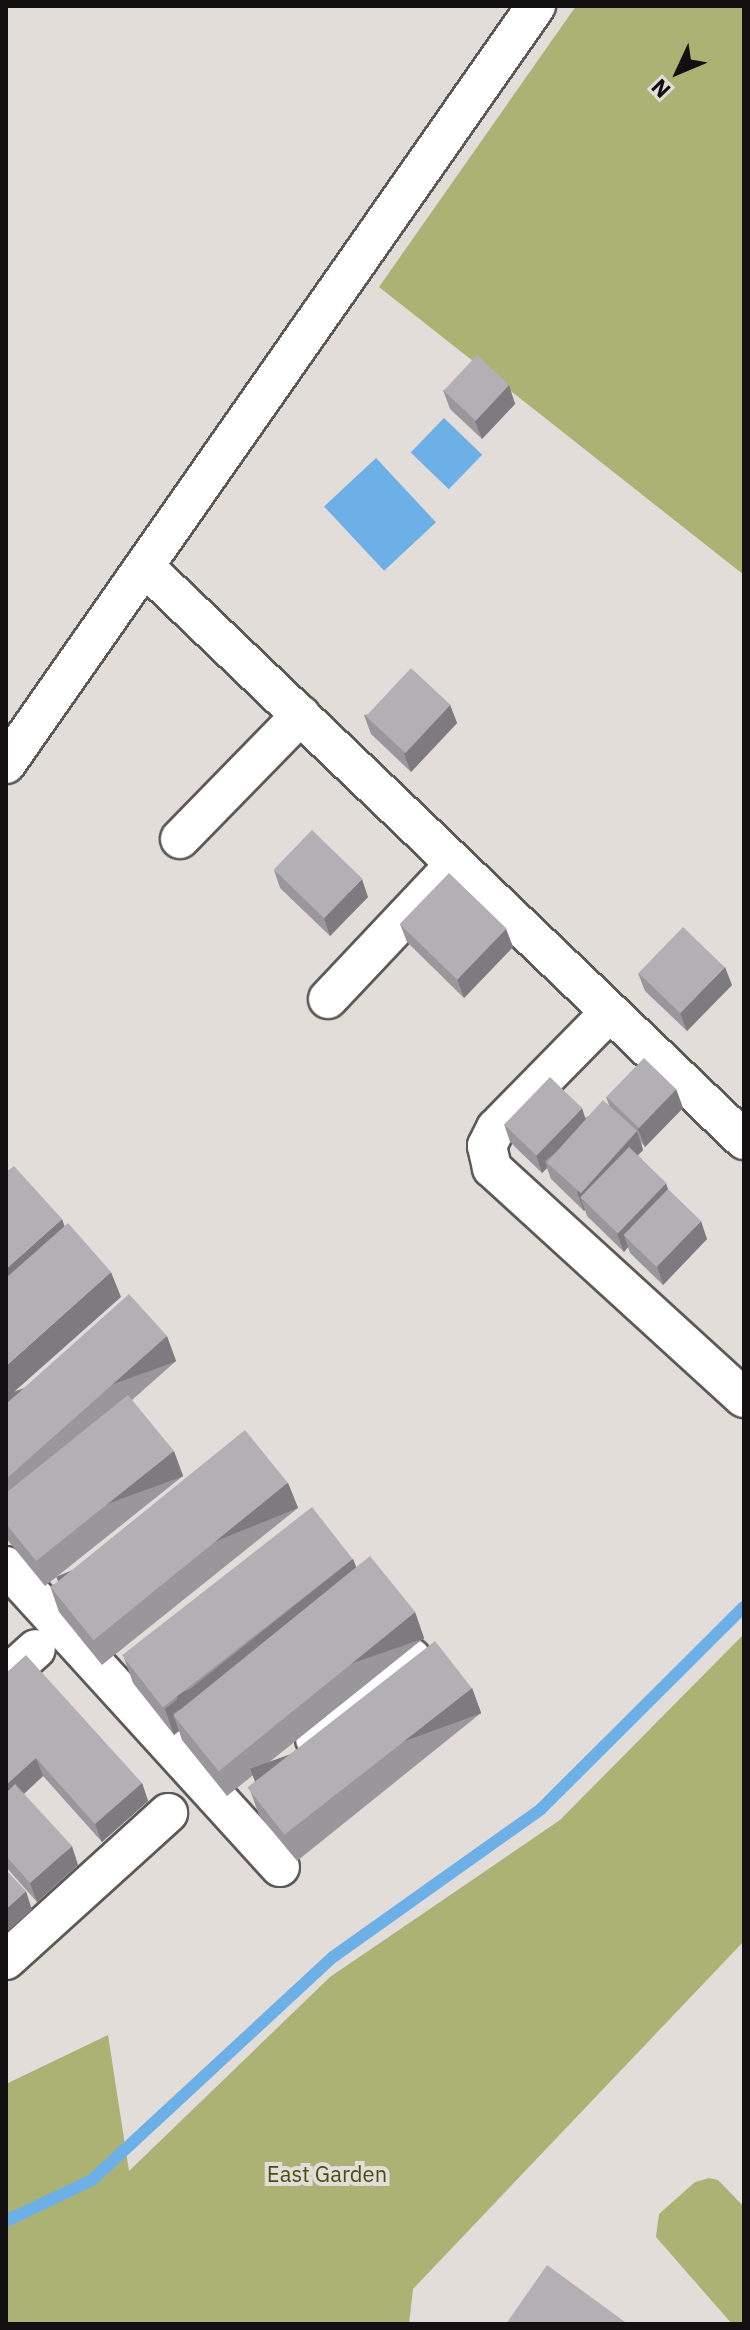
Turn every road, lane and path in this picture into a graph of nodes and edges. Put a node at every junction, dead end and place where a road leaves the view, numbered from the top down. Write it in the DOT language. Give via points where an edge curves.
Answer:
graph roads {
  1 [pos="536,6"];
  2 [pos="145,567"];
  3 [pos="301,715"];
  4 [pos="6,764"];
  5 [pos="180,839"];
  6 [pos="455,864"];
  7 [pos="328,999"];
  8 [pos="610,1012"];
  9 [pos="744,1140"];
  10 [pos="744,1398"];
  11 [pos="6,1566"];
  12 [pos="36,1649"];
  13 [pos="411,1658"];
  14 [pos="6,1676"];
  15 [pos="290,1760"];
  16 [pos="168,1813"];
  17 [pos="280,1867"];
  18 [pos="6,1960"];
  1 -- 2 [label="street"];
  2 -- 3 [label="street"];
  2 -- 4 [label="street"];
  3 -- 5 [label="street"];
  3 -- 6 [label="street"];
  6 -- 7 [label="street"];
  6 -- 8 [label="street"];
  8 -- 9 [label="street"];
  8 -- 10 [label="street" via="496,1128 487,1146 492,1168"];
  11 -- 17 [label="street" via="55,1594 241,1801"];
  12 -- 14 [label="street"];
  13 -- 15 [label="street"];
  16 -- 18 [label="street"];
}
